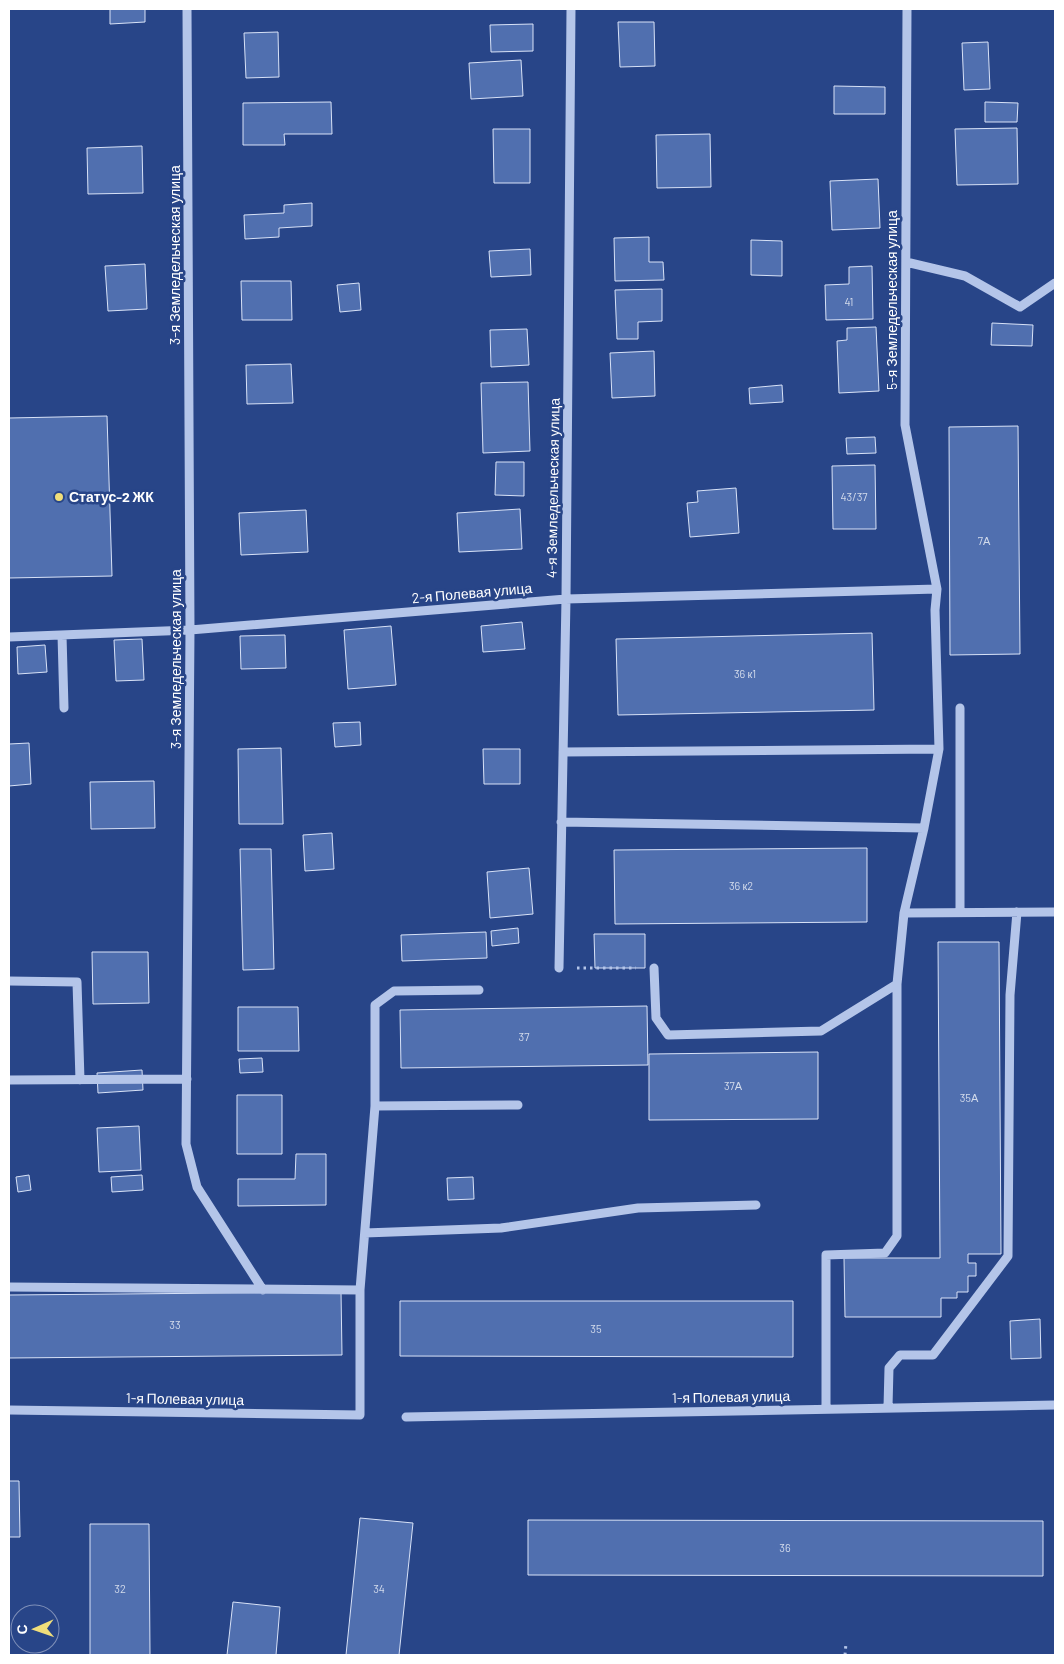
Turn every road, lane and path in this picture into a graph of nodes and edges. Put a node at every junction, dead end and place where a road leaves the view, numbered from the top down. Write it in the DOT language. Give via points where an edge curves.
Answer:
graph roads {
  1 [pos="188,9"];
  2 [pos="571,9"];
  3 [pos="907,9"];
  4 [pos="906,262"];
  5 [pos="1055,283"];
  6 [pos="937,589"];
  7 [pos="566,599"];
  8 [pos="190,630"];
  9 [pos="62,635"];
  10 [pos="9,637"];
  11 [pos="64,708"];
  12 [pos="960,708"];
  13 [pos="939,750"];
  14 [pos="563,752"];
  15 [pos="561,822"];
  16 [pos="924,828"];
  17 [pos="960,912"];
  18 [pos="1017,912"];
  19 [pos="1055,912"];
  20 [pos="904,913"];
  21 [pos="559,968"];
  22 [pos="654,968"];
  23 [pos="9,981"];
  24 [pos="897,984"];
  25 [pos="479,990"];
  26 [pos="187,1079"];
  27 [pos="9,1080"];
  28 [pos="80,1080"];
  29 [pos="518,1105"];
  30 [pos="375,1106"];
  31 [pos="756,1205"];
  32 [pos="365,1233"];
  33 [pos="9,1287"];
  34 [pos="262,1290"];
  35 [pos="360,1290"];
  36 [pos="1055,1405"];
  37 [pos="826,1408"];
  38 [pos="888,1408"];
  39 [pos="9,1410"];
  40 [pos="406,1417"];
  41 [pos="846,1643"];
  42 [pos="845,1655"];
  1 -- 8 [label="street, 3-я Земледельческая улица"];
  2 -- 7 [label="street, 4-я Земледельческая улица"];
  3 -- 4 [label="street, 5-я Земледельческая улица"];
  4 -- 5 [label="street" via="965,276 1020,307"];
  4 -- 6 [label="street, 5-я Земледельческая улица" via="905,425"];
  6 -- 7 [label="street, 2-я Полевая улица"];
  6 -- 13 [label="street, 5-я Земледельческая улица"];
  7 -- 8 [label="street, 2-я Полевая улица"];
  7 -- 14 [label="street, 4-я Земледельческая улица"];
  8 -- 9 [label="street, 2-я Полевая улица"];
  8 -- 26 [label="street, 3-я Земледельческая улица"];
  9 -- 10 [label="street, 2-я Полевая улица"];
  9 -- 11 [label="street"];
  12 -- 17 [label="street"];
  13 -- 14 [label="street"];
  13 -- 16 [label="street, 5-я Земледельческая улица"];
  14 -- 15 [label="street, 4-я Земледельческая улица"];
  15 -- 16 [label="street"];
  15 -- 21 [label="street, 4-я Земледельческая улица"];
  16 -- 20 [label="street, 5-я Земледельческая улица"];
  17 -- 18 [label="street"];
  17 -- 20 [label="street"];
  18 -- 19 [label="street"];
  18 -- 38 [label="street" via="1010,995 1008,1256 933,1355 900,1355 889,1368"];
  20 -- 24 [label="street, 5-я Земледельческая улица"];
  21 -- 22 [label="path"];
  22 -- 24 [label="street" via="656,1018 668,1035 821,1031"];
  23 -- 28 [label="street" via="76,982"];
  24 -- 37 [label="street, 5-я Земледельческая улица" via="897,1236 885,1253 826,1255"];
  25 -- 30 [label="street" via="394,991 375,1005"];
  26 -- 28 [label="street"];
  26 -- 34 [label="street, 3-я Земледельческая улица" via="186,1144 197,1188"];
  27 -- 28 [label="street"];
  29 -- 30 [label="street"];
  30 -- 32 [label="street"];
  31 -- 32 [label="street" via="638,1208 501,1228"];
  32 -- 35 [label="street"];
  33 -- 34 [label="street"];
  34 -- 35 [label="street"];
  35 -- 39 [label="street, 1-я Полевая улица" via="360,1416"];
  36 -- 38 [label="street, 1-я Полевая улица"];
  37 -- 38 [label="street, 1-я Полевая улица"];
  37 -- 40 [label="street, 1-я Полевая улица"];
  41 -- 42 [label="path"];
}
